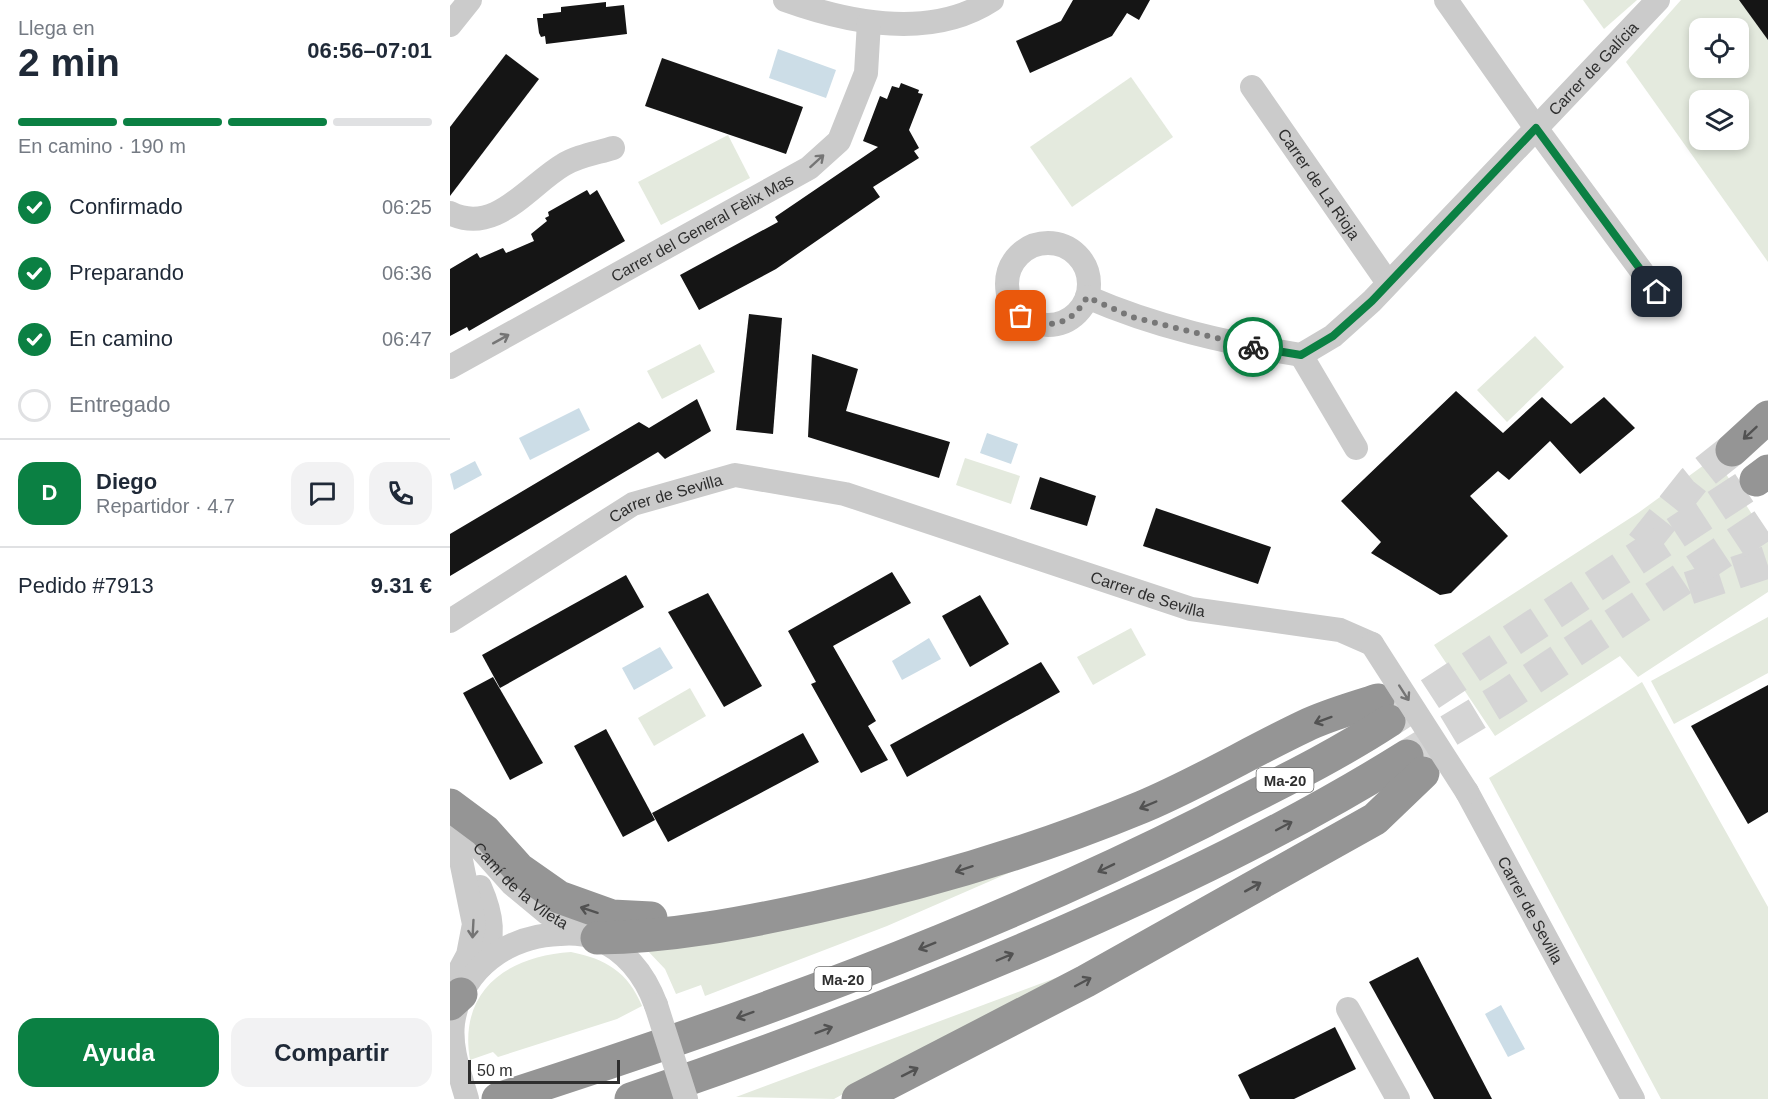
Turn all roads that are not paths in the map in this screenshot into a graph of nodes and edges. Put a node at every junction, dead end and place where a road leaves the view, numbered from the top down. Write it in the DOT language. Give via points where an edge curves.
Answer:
graph roads {
  1 [pos="470,0"];
  2 [pos="785,0"];
  3 [pos="992,0"];
  4 [pos="1446,0"];
  5 [pos="1658,0"];
  6 [pos="869,22"];
  7 [pos="450,25"];
  8 [pos="1252,87"];
  9 [pos="1536,128"];
  10 [pos="612,148"];
  11 [pos="450,213"];
  12 [pos="1388,283"];
  13 [pos="1657,292"];
  14 [pos="1087,297"];
  15 [pos="1301,355"];
  16 [pos="450,367"];
  17 [pos="1768,417"];
  18 [pos="1356,448"];
  19 [pos="1732,450"];
  20 [pos="450,621"];
  21 [pos="452,820"];
  22 [pos="835,903"];
  23 [pos="592,937"];
  24 [pos="482,965"];
  25 [pos="454,995"];
  26 [pos="1348,1008"];
  27 [pos="467,1099"];
  28 [pos="498,1099"];
  29 [pos="631,1099"];
  30 [pos="686,1099"];
  31 [pos="858,1099"];
  32 [pos="1398,1099"];
  33 [pos="1633,1099"];
  1 -- 7 [label="street"];
  2 -- 6 [label="street" via="826,15"];
  3 -- 6 [label="street" via="968,13 929,22"];
  4 -- 9 [label="street"];
  5 -- 9 [label="street, Carrer de Galícia"];
  16 -- 6 [label="street, Carrer del General Fèlix Mas, one-way" via="809,168 839,141 866,73"];
  8 -- 12 [label="street, Carrer de La Rioja"];
  9 -- 12 [label="street, Carrer de Galícia"];
  9 -- 13 [label="street"];
  10 -- 11 [label="street" via="565,164 487,219 459,218"];
  12 -- 15 [label="street, Carrer de Galícia" via="1333,336"];
  14 -- 15 [label="street" via="1132,317 1176,329"];
  15 -- 18 [label="street"];
  17 -- 19 [label="highway, one-way"];
  20 -- 33 [label="street, Carrer de Sevilla, one-way, bridge" via="633,504 735,475 845,494 1191,609 1340,630 1372,644 1467,792"];
  22 -- 21 [label="highway, one-way" via="682,918 626,918 593,912 532,880 485,831"];
  21 -- 23 [label="street, Camí de la Vileta" via="512,884 547,913"];
  21 -- 24 [label="street, Camí de la Vileta" via="489,912 492,941"];
  21 -- 25 [label="street, one-way" via="474,924"];
  22 -- 23 [label="highway" via="692,931"];
  22 -- 28 [label="highway, Ma-20" via="951,873 1086,829 1175,793 1306,726 1384,710 1282,781 996,918 807,993"];
  23 -- 24 [label="street" via="557,934 523,939 498,951"];
  23 -- 30 [label="street, Camí de la Vileta, bridge" via="639,970 656,1005"];
  24 -- 25 [label="street"];
  25 -- 27 [label="street" via="457,1064"];
  26 -- 32 [label="street"];
  29 -- 31 [label="highway, Ma-20" via="822,1030 1100,916 1415,765 1375,819 1086,981"];
}
